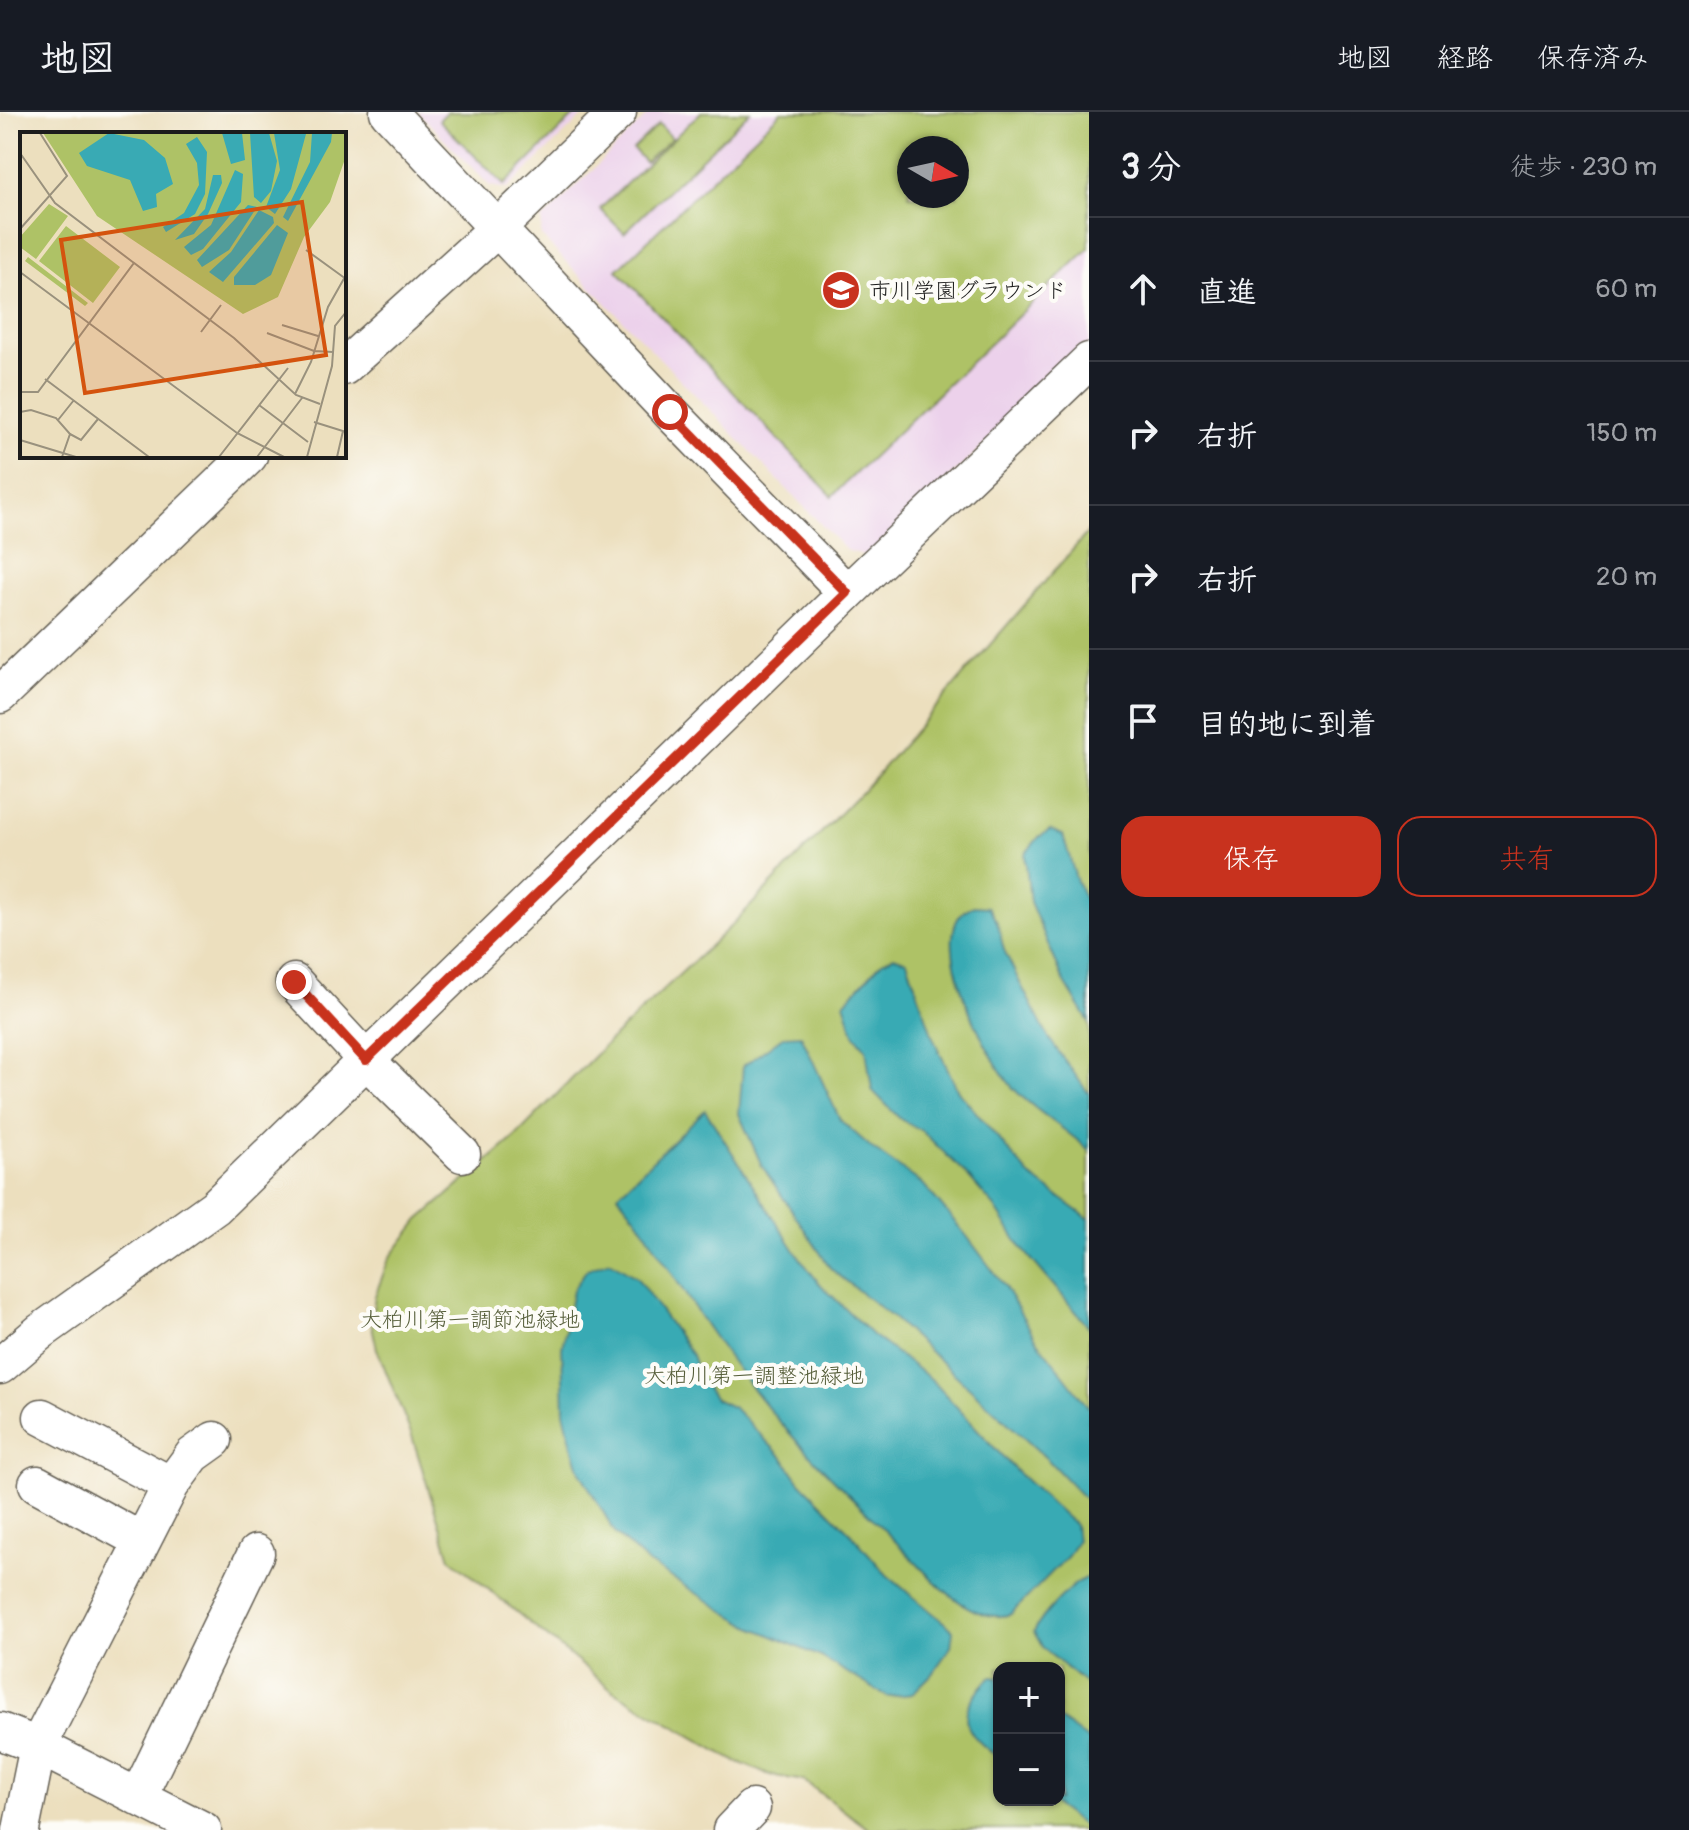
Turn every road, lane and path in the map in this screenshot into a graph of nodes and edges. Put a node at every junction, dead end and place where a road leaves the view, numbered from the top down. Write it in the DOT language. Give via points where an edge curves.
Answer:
graph roads {
  1 [pos="388,112"];
  2 [pos="618,112"];
  3 [pos="499,227"];
  4 [pos="1089,361"];
  5 [pos="346,365"];
  6 [pos="247,458"];
  7 [pos="847,593"];
  8 [pos="0,695"];
  9 [pos="294,982"];
  10 [pos="366,1060"];
  11 [pos="462,1154"];
  12 [pos="0,1366"];
  13 [pos="42,1417"];
  14 [pos="214,1440"];
  15 [pos="37,1484"];
  16 [pos="171,1485"];
  17 [pos="142,1541"];
  18 [pos="256,1553"];
  19 [pos="0,1731"];
  20 [pos="38,1746"];
  21 [pos="138,1797"];
  22 [pos="21,1830"];
  23 [pos="203,1830"];
  1 -- 3 [label="street"];
  2 -- 3 [label="street"];
  3 -- 5 [label="street"];
  3 -- 7 [label="street"];
  4 -- 7 [label="street"];
  6 -- 8 [label="street"];
  7 -- 10 [label="street"];
  9 -- 10 [label="street"];
  10 -- 11 [label="street"];
  10 -- 12 [label="street" via="215,1207"];
  13 -- 16 [label="street"];
  14 -- 16 [label="street" via="193,1455"];
  15 -- 17 [label="street"];
  16 -- 17 [label="street"];
  17 -- 20 [label="street"];
  18 -- 21 [label="street"];
  19 -- 20 [label="street"];
  20 -- 21 [label="street"];
  20 -- 22 [label="street"];
  21 -- 23 [label="street"];
}
